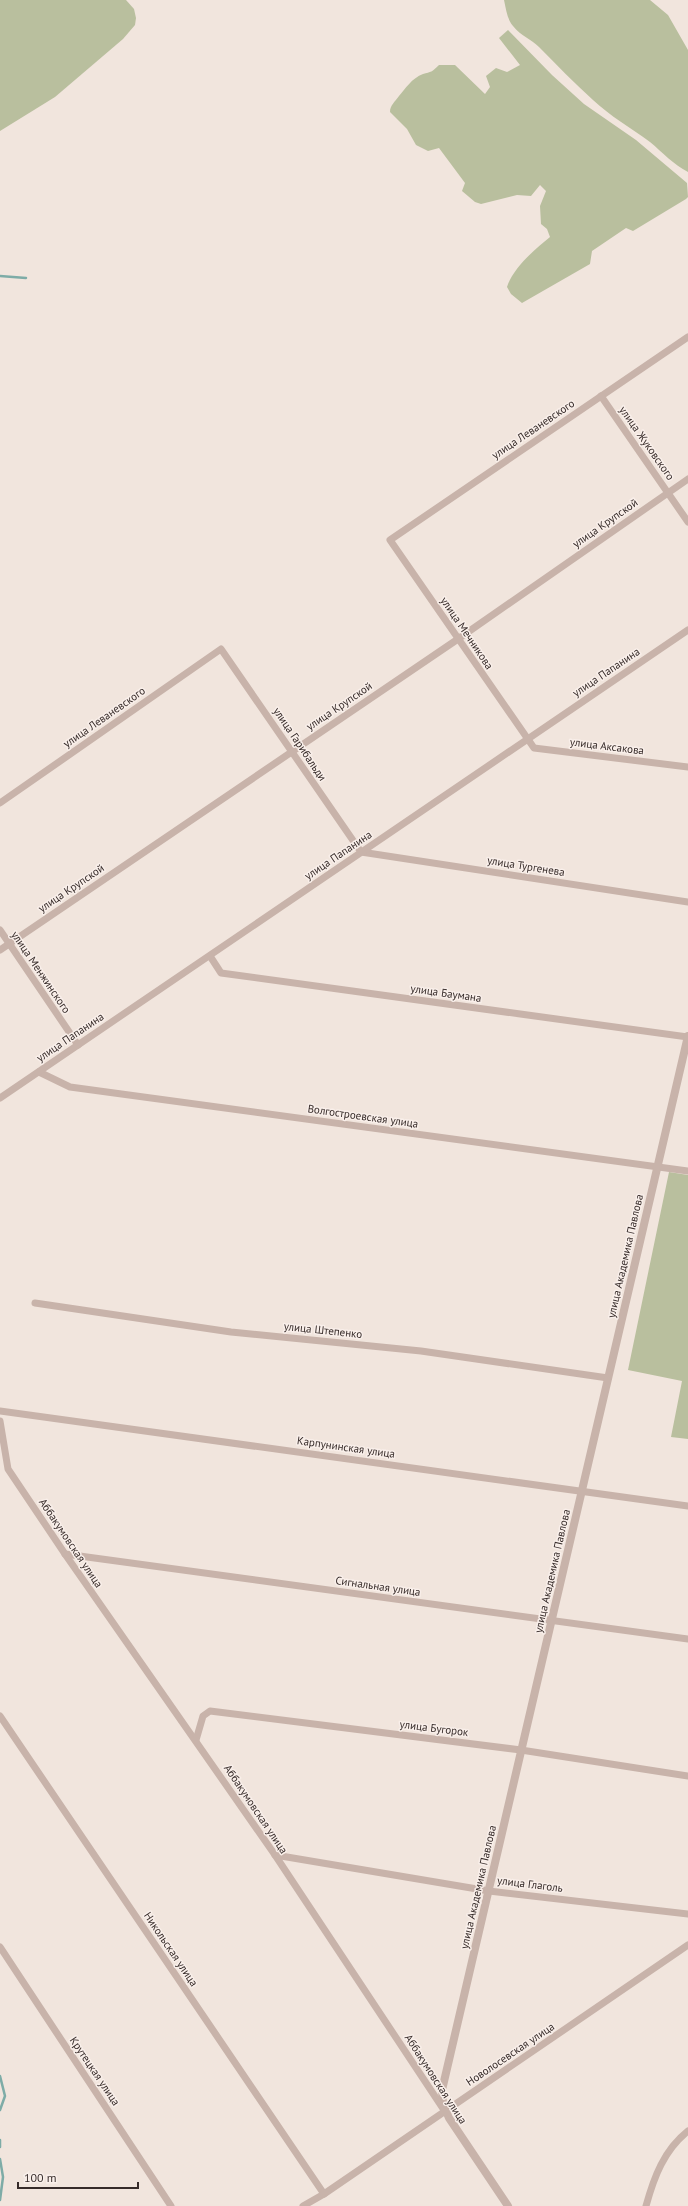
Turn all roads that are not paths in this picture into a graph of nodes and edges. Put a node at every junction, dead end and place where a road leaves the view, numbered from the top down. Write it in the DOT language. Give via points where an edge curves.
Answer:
graph roads {
  1 [pos="688,336"];
  2 [pos="601,396"];
  3 [pos="688,479"];
  4 [pos="668,493"];
  5 [pos="688,522"];
  6 [pos="390,540"];
  7 [pos="688,630"];
  8 [pos="458,639"];
  9 [pos="222,648"];
  10 [pos="527,740"];
  11 [pos="291,752"];
  12 [pos="688,767"];
  13 [pos="0,803"];
  14 [pos="361,852"];
  15 [pos="688,902"];
  16 [pos="0,930"];
  17 [pos="9,944"];
  18 [pos="0,950"];
  19 [pos="210,956"];
  20 [pos="688,1037"];
  21 [pos="78,1045"];
  22 [pos="38,1072"];
  23 [pos="0,1098"];
  24 [pos="658,1167"];
  25 [pos="688,1171"];
  26 [pos="35,1303"];
  27 [pos="608,1378"];
  28 [pos="0,1411"];
  29 [pos="0,1421"];
  30 [pos="582,1491"];
  31 [pos="688,1506"];
  32 [pos="65,1554"];
  33 [pos="552,1621"];
  34 [pos="688,1639"];
  35 [pos="0,1716"];
  36 [pos="196,1740"];
  37 [pos="522,1750"];
  38 [pos="688,1776"];
  39 [pos="275,1855"];
  40 [pos="489,1891"];
  41 [pos="688,1914"];
  42 [pos="688,1945"];
  43 [pos="0,1947"];
  44 [pos="445,2111"];
  45 [pos="688,2131"];
  46 [pos="324,2194"];
  47 [pos="172,2206"];
  48 [pos="303,2206"];
  49 [pos="508,2206"];
  50 [pos="646,2206"];
  1 -- 2 [label="street, улица Леваневского"];
  2 -- 4 [label="street, улица Жуковского"];
  2 -- 6 [label="street, улица Леваневского"];
  3 -- 4 [label="street, улица Крупской"];
  4 -- 5 [label="street, улица Жуковского"];
  4 -- 8 [label="street, улица Крупской"];
  6 -- 8 [label="street, улица Мечникова"];
  7 -- 10 [label="street, улица Папанина"];
  8 -- 10 [label="street, улица Мечникова"];
  8 -- 11 [label="street, улица Крупской"];
  9 -- 11 [label="street, улица Гарибальди"];
  9 -- 13 [label="street, улица Леваневского"];
  10 -- 12 [label="street, улица Аксакова" via="534,748"];
  10 -- 14 [label="street, улица Папанина"];
  11 -- 14 [label="street, улица Гарибальди"];
  11 -- 17 [label="street, улица Крупской"];
  14 -- 15 [label="street, улица Тургенева"];
  14 -- 19 [label="street, улица Папанина"];
  16 -- 17 [label="street, улица Менжинского"];
  17 -- 18 [label="street, улица Крупской"];
  17 -- 21 [label="street, улица Менжинского"];
  19 -- 20 [label="street, улица Баумана" via="221,973"];
  19 -- 21 [label="street, улица Папанина"];
  20 -- 24 [label="street, улица Академика Павлова"];
  21 -- 22 [label="street, улица Папанина"];
  22 -- 23 [label="street, улица Папанина"];
  22 -- 24 [label="street, Волгостроевская улица" via="70,1087"];
  24 -- 25 [label="street, Волгостроевская улица"];
  24 -- 27 [label="street, улица Академика Павлова"];
  26 -- 27 [label="street, улица Штепенко" via="231,1332 421,1351"];
  27 -- 30 [label="street, улица Академика Павлова"];
  28 -- 30 [label="street, Карпунинская улица"];
  29 -- 32 [label="street, Аббакумовская улица" via="8,1469"];
  30 -- 31 [label="street, Карпунинская улица"];
  30 -- 33 [label="street, улица Академика Павлова"];
  32 -- 33 [label="street, Сигнальная улица"];
  32 -- 36 [label="street, Аббакумовская улица"];
  33 -- 34 [label="street, Сигнальная улица"];
  33 -- 37 [label="street, улица Академика Павлова"];
  35 -- 46 [label="street, Никольская улица"];
  36 -- 37 [label="street, улица Бугорок" via="203,1716 210,1711"];
  36 -- 39 [label="street, Аббакумовская улица"];
  37 -- 38 [label="street, улица Бугорок"];
  37 -- 40 [label="street, улица Академика Павлова"];
  39 -- 40 [label="street, улица Глаголь"];
  39 -- 44 [label="street, Аббакумовская улица"];
  40 -- 41 [label="street, улица Глаголь"];
  40 -- 44 [label="street, улица Академика Павлова" via="443,2081 441,2097"];
  42 -- 44 [label="street, Новолосевская улица"];
  43 -- 47 [label="street, Крутецкая улица"];
  44 -- 46 [label="street, Новолосевская улица"];
  44 -- 49 [label="street, Аббакумовская улица"];
  45 -- 50 [label="street" via="675,2142 663,2160"];
  46 -- 48 [label="street, Новолосевская улица"];
}
